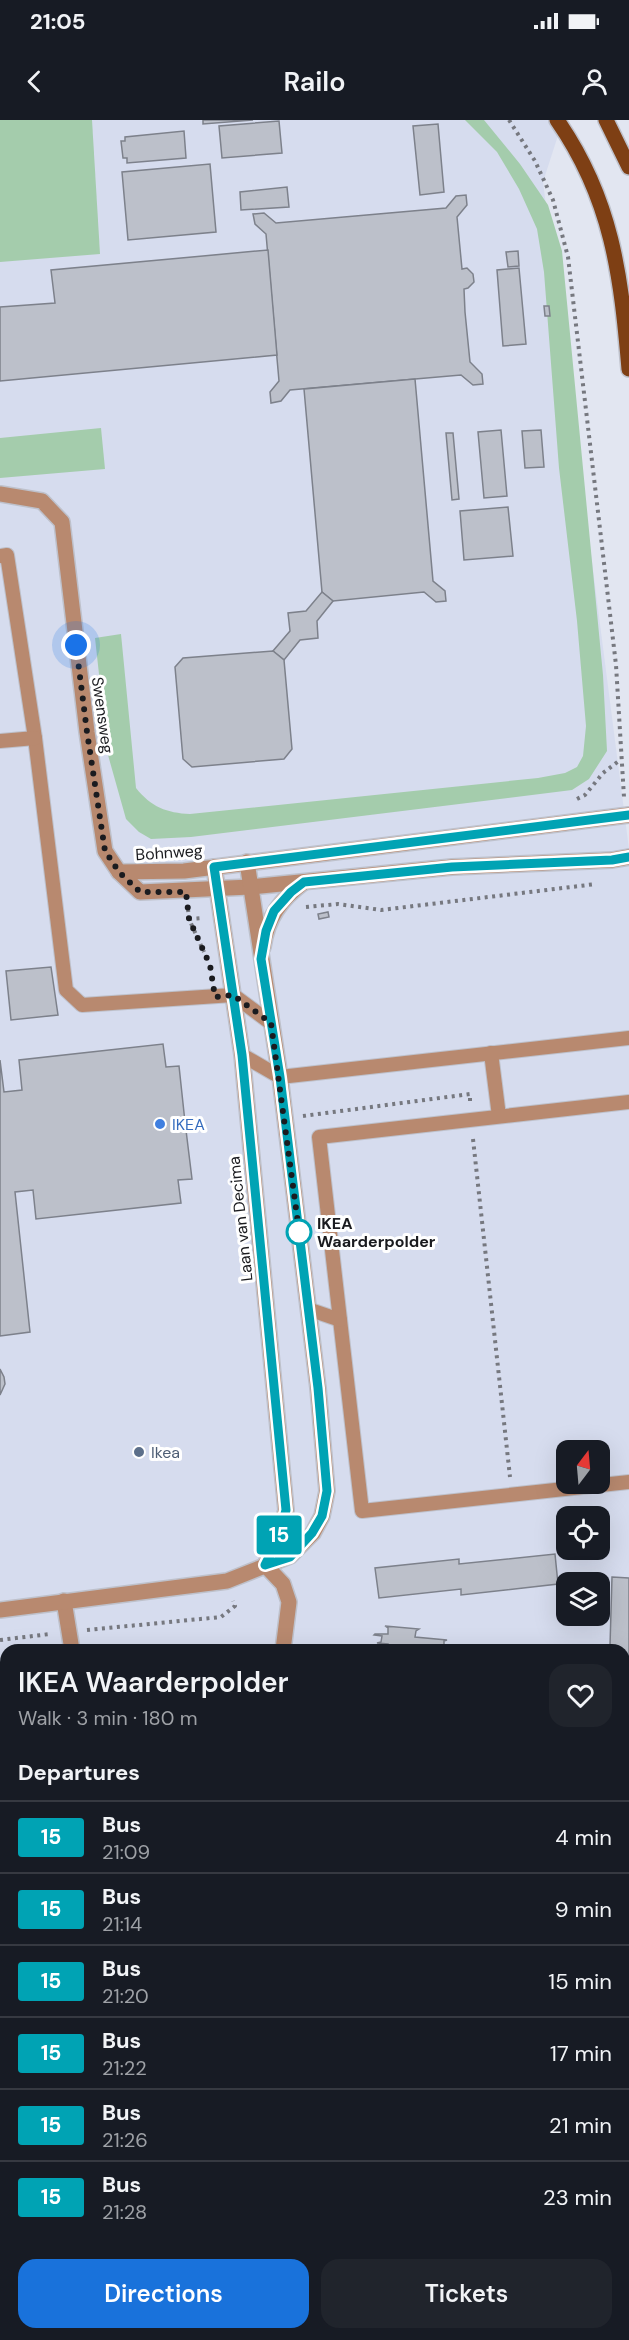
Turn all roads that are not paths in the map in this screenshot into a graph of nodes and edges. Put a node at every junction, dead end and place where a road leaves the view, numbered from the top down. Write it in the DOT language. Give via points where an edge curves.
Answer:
graph roads {
  1 [pos="557,120"];
  2 [pos="606,120"];
  3 [pos="629,166"];
  4 [pos="629,369"];
  5 [pos="0,495"];
  6 [pos="0,556"];
  7 [pos="34,738"];
  8 [pos="0,741"];
  9 [pos="629,815"];
  10 [pos="629,857"];
  11 [pos="247,862"];
  12 [pos="214,867"];
  13 [pos="119,872"];
  14 [pos="304,882"];
  15 [pos="250,887"];
  16 [pos="217,890"];
  17 [pos="261,959"];
  18 [pos="233,995"];
  19 [pos="271,1023"];
  20 [pos="629,1038"];
  21 [pos="491,1053"];
  22 [pos="242,1055"];
  23 [pos="280,1077"];
  24 [pos="629,1102"];
  25 [pos="499,1116"];
  26 [pos="308,1309"];
  27 [pos="340,1320"];
  28 [pos="629,1482"];
  29 [pos="265,1565"];
  30 [pos="64,1601"];
  31 [pos="0,1610"];
  32 [pos="71,1644"];
  33 [pos="284,1644"];
  1 -- 4 [label="main road" via="588,175 610,231 622,288"];
  2 -- 3 [label="main road"];
  5 -- 13 [label="street, Swensweg" via="42,501 62,522 105,851"];
  6 -- 7 [label="lane" via="7,555"];
  7 -- 8 [label="lane"];
  7 -- 18 [label="lane" via="66,990 82,1005"];
  9 -- 11 [label="street, Bohnweg"];
  10 -- 14 [label="street, Bohnweg" via="452,867"];
  11 -- 12 [label="street, Bohnweg"];
  11 -- 15 [label="street"];
  12 -- 13 [label="street, Bohnweg"];
  12 -- 16 [label="street, Laan van Decima"];
  13 -- 16 [label="street, Bohnweg" via="140,892"];
  14 -- 15 [label="street, Bohnweg"];
  14 -- 17 [label="street" via="274,911"];
  15 -- 16 [label="street, Bohnweg"];
  15 -- 17 [label="street"];
  16 -- 18 [label="street, Laan van Decima"];
  17 -- 19 [label="street"];
  18 -- 19 [label="lane"];
  18 -- 22 [label="street, Laan van Decima"];
  19 -- 23 [label="street"];
  20 -- 21 [label="lane"];
  21 -- 23 [label="lane"];
  21 -- 25 [label="lane"];
  22 -- 23 [label="lane"];
  22 -- 29 [label="street, Laan van Decima" via="286,1510 279,1537"];
  23 -- 26 [label="street"];
  24 -- 25 [label="lane"];
  25 -- 27 [label="lane" via="320,1137"];
  26 -- 27 [label="lane"];
  26 -- 29 [label="street" via="327,1491 322,1516 312,1533 290,1557"];
  27 -- 28 [label="lane" via="362,1511"];
  29 -- 30 [label="street" via="227,1581"];
  29 -- 33 [label="street" via="283,1584 289,1602"];
  30 -- 31 [label="street"];
  30 -- 32 [label="street"];
}
